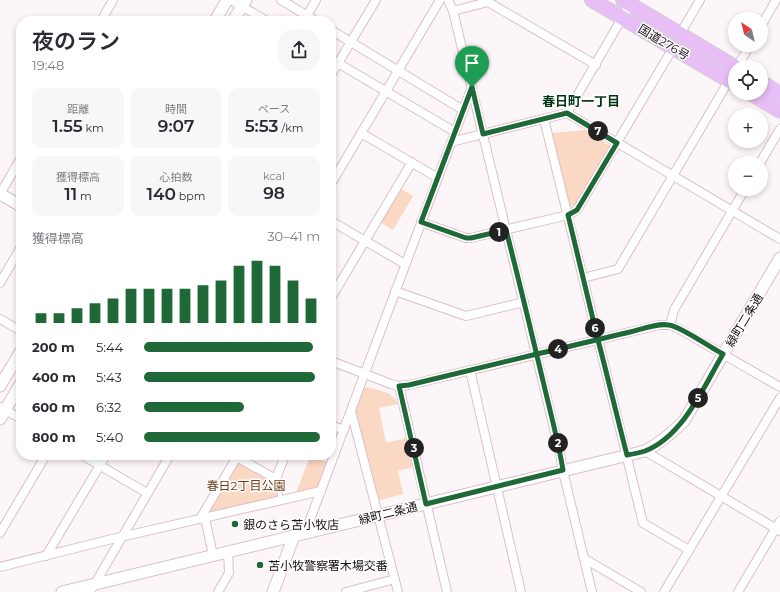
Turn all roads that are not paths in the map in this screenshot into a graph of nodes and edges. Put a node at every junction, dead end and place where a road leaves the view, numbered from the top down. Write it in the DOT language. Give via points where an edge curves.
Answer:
graph roads {
  1 [pos="113,0"];
  2 [pos="227,0"];
  3 [pos="231,0"];
  4 [pos="281,0"];
  5 [pos="316,0"];
  6 [pos="376,0"];
  7 [pos="440,0"];
  8 [pos="448,0"];
  9 [pos="592,0"];
  10 [pos="700,0"];
  11 [pos="776,0"];
  12 [pos="489,1"];
  13 [pos="629,1"];
  14 [pos="244,3"];
  15 [pos="453,11"];
  16 [pos="768,14"];
  17 [pos="104,16"];
  18 [pos="217,16"];
  19 [pos="236,16"];
  20 [pos="261,16"];
  21 [pos="302,16"];
  22 [pos="306,16"];
  23 [pos="623,18"];
  24 [pos="336,33"];
  25 [pos="680,34"];
  26 [pos="351,42"];
  27 [pos="673,48"];
  28 [pos="336,60"];
  29 [pos="336,62"];
  30 [pos="596,65"];
  31 [pos="728,70"];
  32 [pos="398,71"];
  33 [pos="728,71"];
  34 [pos="728,84"];
  35 [pos="768,86"];
  36 [pos="472,87"];
  37 [pos="386,91"];
  38 [pos="780,94"];
  39 [pos="762,100"];
  40 [pos="463,110"];
  41 [pos="780,111"];
  42 [pos="567,113"];
  43 [pos="544,119"];
  44 [pos="780,129"];
  45 [pos="361,132"];
  46 [pos="455,132"];
  47 [pos="483,134"];
  48 [pos="451,142"];
  49 [pos="617,143"];
  50 [pos="764,156"];
  51 [pos="412,162"];
  52 [pos="16,167"];
  53 [pos="336,175"];
  54 [pos="673,176"];
  55 [pos="438,178"];
  56 [pos="0,194"];
  57 [pos="741,196"];
  58 [pos="16,203"];
  59 [pos="732,211"];
  60 [pos="568,215"];
  61 [pos="421,222"];
  62 [pos="336,224"];
  63 [pos="506,230"];
  64 [pos="780,239"];
  65 [pos="365,241"];
  66 [pos="16,256"];
  67 [pos="780,258"];
  68 [pos="405,264"];
  69 [pos="583,278"];
  70 [pos="0,283"];
  71 [pos="336,290"];
  72 [pos="396,291"];
  73 [pos="524,302"];
  74 [pos="0,319"];
  75 [pos="670,325"];
  76 [pos="16,328"];
  77 [pos="598,340"];
  78 [pos="537,354"];
  79 [pos="723,354"];
  80 [pos="16,359"];
  81 [pos="336,363"];
  82 [pos="470,370"];
  83 [pos="364,374"];
  84 [pos="0,386"];
  85 [pos="399,386"];
  86 [pos="780,387"];
  87 [pos="16,391"];
  88 [pos="780,398"];
  89 [pos="351,411"];
  90 [pos="2,412"];
  91 [pos="16,417"];
  92 [pos="336,427"];
  93 [pos="344,430"];
  94 [pos="336,451"];
  95 [pos="644,451"];
  96 [pos="627,455"];
  97 [pos="43,460"];
  98 [pos="91,460"];
  99 [pos="103,460"];
  100 [pos="167,460"];
  101 [pos="234,460"];
  102 [pos="243,460"];
  103 [pos="283,460"];
  104 [pos="333,460"];
  105 [pos="100,465"];
  106 [pos="563,470"];
  107 [pos="276,479"];
  108 [pos="497,487"];
  109 [pos="321,491"];
  110 [pos="147,494"];
  111 [pos="721,496"];
  112 [pos="281,501"];
  113 [pos="426,504"];
  114 [pos="379,515"];
  115 [pos="202,518"];
  116 [pos="779,527"];
  117 [pos="0,533"];
  118 [pos="300,534"];
  119 [pos="122,536"];
  120 [pos="689,550"];
  121 [pos="228,552"];
  122 [pos="213,555"];
  123 [pos="46,556"];
  124 [pos="585,559"];
  125 [pos="0,567"];
  126 [pos="395,580"];
  127 [pos="92,588"];
  128 [pos="62,592"];
  129 [pos="218,592"];
  130 [pos="273,592"];
  131 [pos="347,592"];
  132 [pos="398,592"];
  133 [pos="447,592"];
  134 [pos="521,592"];
  135 [pos="592,592"];
  136 [pos="641,592"];
  137 [pos="664,592"];
  138 [pos="738,592"];
  1 -- 17 [label="street"];
  2 -- 18 [label="street"];
  3 -- 14 [label="street"];
  4 -- 21 [label="street"];
  5 -- 22 [label="street"];
  6 -- 26 [label="street"];
  7 -- 32 [label="street"];
  8 -- 15 [label="street"];
  9 -- 23 [label="highway, 国道276号"];
  10 -- 25 [label="street"];
  11 -- 16 [label="street"];
  12 -- 15 [label="street"];
  12 -- 30 [label="street"];
  13 -- 23 [label="street"];
  13 -- 25 [label="highway, 国道276号"];
  14 -- 19 [label="street"];
  14 -- 20 [label="street"];
  15 -- 36 [label="street"];
  23 -- 27 [label="highway, 国道276号"];
  23 -- 30 [label="street"];
  24 -- 26 [label="street"];
  25 -- 31 [label="highway, 国道276号"];
  26 -- 28 [label="street"];
  26 -- 32 [label="street"];
  27 -- 33 [label="highway, 国道276号"];
  27 -- 49 [label="street"];
  29 -- 37 [label="street"];
  30 -- 42 [label="street"];
  32 -- 37 [label="street"];
  32 -- 40 [label="street"];
  34 -- 54 [label="street"];
  35 -- 38 [label="highway"];
  36 -- 40 [label="street"];
  36 -- 47 [label="street"];
  37 -- 45 [label="street"];
  37 -- 46 [label="street"];
  39 -- 41 [label="highway"];
  40 -- 46 [label="street"];
  42 -- 43 [label="street"];
  42 -- 49 [label="street"];
  43 -- 47 [label="street"];
  43 -- 60 [label="street"];
  44 -- 50 [label="street"];
  45 -- 51 [label="street"];
  45 -- 53 [label="street"];
  46 -- 48 [label="street"];
  47 -- 48 [label="street"];
  47 -- 63 [label="street"];
  48 -- 55 [label="street"];
  49 -- 54 [label="street"];
  49 -- 60 [label="street" via="577,210"];
  51 -- 55 [label="street"];
  51 -- 65 [label="street"];
  52 -- 56 [label="street"];
  54 -- 59 [label="street"];
  54 -- 69 [label="street" via="618,269"];
  55 -- 61 [label="street"];
  56 -- 58 [label="street"];
  57 -- 59 [label="street"];
  59 -- 64 [label="street"];
  59 -- 75 [label="street" via="674,310"];
  60 -- 63 [label="street"];
  60 -- 69 [label="street"];
  61 -- 63 [label="street" via="466,238"];
  61 -- 68 [label="street"];
  62 -- 65 [label="street"];
  63 -- 73 [label="street"];
  65 -- 68 [label="street"];
  65 -- 71 [label="street"];
  66 -- 70 [label="street"];
  67 -- 79 [label="street, 緑町二条通"];
  68 -- 72 [label="street"];
  69 -- 77 [label="street"];
  72 -- 73 [label="street" via="466,316"];
  72 -- 83 [label="street"];
  73 -- 78 [label="street"];
  74 -- 76 [label="street"];
  75 -- 77 [label="street" via="659,325"];
  75 -- 79 [label="street"];
  77 -- 78 [label="street"];
  77 -- 96 [label="street"];
  78 -- 82 [label="street"];
  78 -- 106 [label="street"];
  79 -- 86 [label="street"];
  79 -- 95 [label="street, 緑町二条通" via="684,421 658,444"];
  80 -- 84 [label="street"];
  81 -- 83 [label="street"];
  82 -- 85 [label="street"];
  82 -- 108 [label="street"];
  83 -- 85 [label="street"];
  83 -- 89 [label="street"];
  85 -- 113 [label="street"];
  87 -- 90 [label="street"];
  88 -- 111 [label="street"];
  89 -- 93 [label="street"];
  89 -- 114 [label="street"];
  90 -- 91 [label="street"];
  92 -- 93 [label="street"];
  93 -- 94 [label="street"];
  95 -- 96 [label="street, 緑町二条通"];
  95 -- 111 [label="street"];
  96 -- 106 [label="street, 緑町二条通"];
  96 -- 120 [label="street" via="643,523"];
  97 -- 117 [label="street"];
  98 -- 105 [label="street"];
  99 -- 105 [label="street"];
  100 -- 110 [label="street"];
  101 -- 115 [label="street"];
  102 -- 107 [label="street"];
  103 -- 107 [label="street"];
  104 -- 109 [label="street"];
  105 -- 110 [label="street"];
  105 -- 123 [label="street"];
  106 -- 108 [label="street, 緑町二条通"];
  106 -- 124 [label="street"];
  107 -- 112 [label="lane"];
  108 -- 113 [label="street, 緑町二条通"];
  108 -- 134 [label="street"];
  109 -- 112 [label="street"];
  109 -- 118 [label="street"];
  110 -- 119 [label="street"];
  111 -- 116 [label="street"];
  111 -- 120 [label="street"];
  112 -- 115 [label="street"];
  113 -- 114 [label="street, 緑町二条通"];
  113 -- 133 [label="street"];
  114 -- 118 [label="street, 緑町二条通"];
  114 -- 126 [label="street"];
  115 -- 119 [label="street"];
  115 -- 122 [label="street"];
  116 -- 138 [label="street"];
  118 -- 121 [label="street, 緑町二条通"];
  118 -- 130 [label="street"];
  119 -- 123 [label="street"];
  119 -- 127 [label="street"];
  120 -- 137 [label="street"];
  121 -- 122 [label="street, 緑町二条通"];
  121 -- 129 [label="street" via="229,573"];
  122 -- 127 [label="street, 緑町二条通"];
  123 -- 125 [label="street"];
  124 -- 135 [label="street"];
  124 -- 136 [label="street"];
  126 -- 131 [label="street"];
  126 -- 132 [label="street"];
  127 -- 128 [label="street, 緑町二条通"];
}
